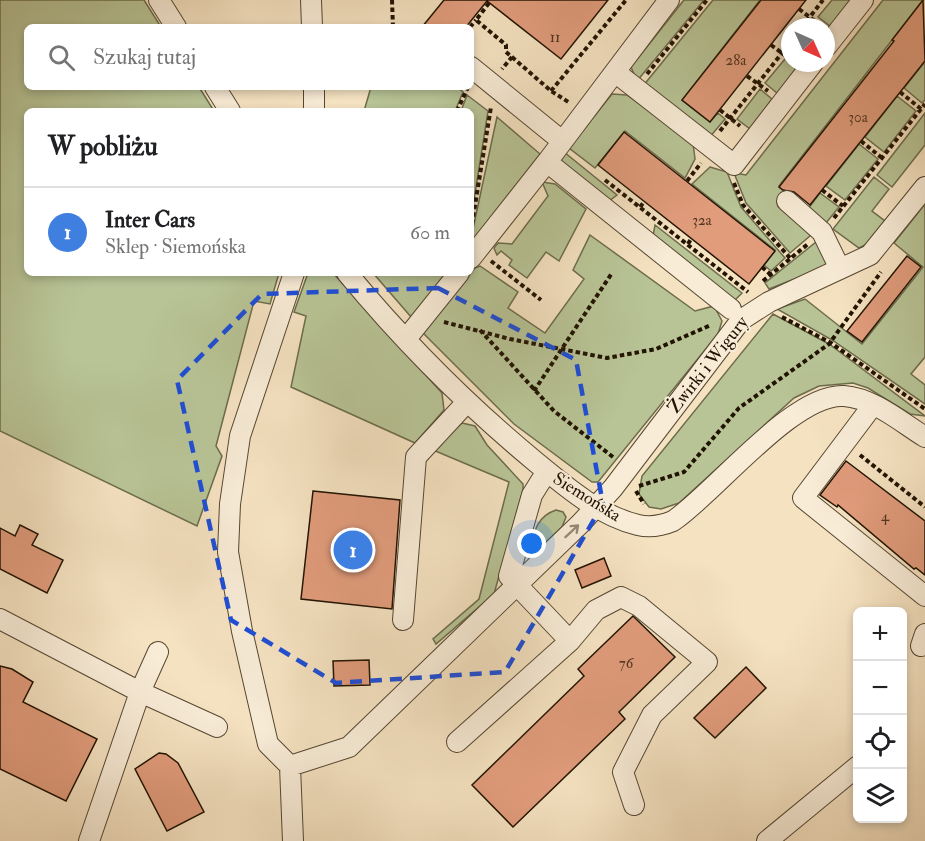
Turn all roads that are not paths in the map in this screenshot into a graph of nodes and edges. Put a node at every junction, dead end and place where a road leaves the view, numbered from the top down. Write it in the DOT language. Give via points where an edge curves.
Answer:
graph roads {
  1 [pos="159,0"];
  2 [pos="311,0"];
  3 [pos="669,0"];
  4 [pos="862,0"];
  5 [pos="174,24"];
  6 [pos="312,24"];
  7 [pos="835,35"];
  8 [pos="474,69"];
  9 [pos="615,72"];
  10 [pos="806,72"];
  11 [pos="217,90"];
  12 [pos="314,90"];
  13 [pos="228,108"];
  14 [pos="314,108"];
  15 [pos="562,141"];
  16 [pos="547,162"];
  17 [pos="925,187"];
  18 [pos="788,201"];
  19 [pos="474,254"];
  20 [pos="840,269"];
  21 [pos="293,276"];
  22 [pos="350,276"];
  23 [pos="457,276"];
  24 [pos="731,309"];
  25 [pos="406,339"];
  26 [pos="467,402"];
  27 [pos="873,405"];
  28 [pos="925,437"];
  29 [pos="547,471"];
  30 [pos="597,507"];
  31 [pos="516,584"];
  32 [pos="925,596"];
  33 [pos="0,619"];
  34 [pos="403,620"];
  35 [pos="570,641"];
  36 [pos="158,652"];
  37 [pos="140,692"];
  38 [pos="217,727"];
  39 [pos="457,742"];
  40 [pos="290,766"];
  41 [pos="854,769"];
  42 [pos="634,805"];
  43 [pos="89,841"];
  44 [pos="293,841"];
  45 [pos="767,841"];
  1 -- 5 [label="street"];
  2 -- 6 [label="street"];
  3 -- 9 [label="street"];
  4 -- 7 [label="street"];
  8 -- 15 [label="street"];
  9 -- 10 [label="street" via="734,165"];
  9 -- 15 [label="street"];
  11 -- 13 [label="street"];
  12 -- 14 [label="street"];
  15 -- 16 [label="street"];
  16 -- 19 [label="street"];
  16 -- 24 [label="street"];
  17 -- 20 [label="street, Żwirki i Wigury" via="870,255"];
  18 -- 20 [label="street" via="822,232"];
  20 -- 30 [label="street, Żwirki i Wigury" via="755,309 741,320"];
  21 -- 40 [label="street" via="240,436 228,552 268,744"];
  22 -- 25 [label="street, Siemońska"];
  23 -- 25 [label="street"];
  25 -- 26 [label="street, Siemońska"];
  26 -- 29 [label="street, Siemońska"];
  26 -- 34 [label="street" via="416,457"];
  27 -- 28 [label="street, Siemońska"];
  27 -- 30 [label="street, Siemońska" via="844,396 812,403 687,512 658,527 639,526"];
  27 -- 32 [label="street" via="803,498"];
  29 -- 30 [label="street, Siemońska"];
  29 -- 31 [label="street" via="532,495 509,576"];
  31 -- 30 [label="street, Żwirki i Wigury, one-way"];
  31 -- 35 [label="street"];
  31 -- 40 [label="street, Żwirki i Wigury" via="349,747"];
  33 -- 37 [label="street"];
  35 -- 39 [label="street"];
  35 -- 42 [label="street" via="596,610 621,597 639,606 707,662 652,715 623,772"];
  36 -- 37 [label="street"];
  37 -- 38 [label="street"];
  37 -- 43 [label="street"];
  40 -- 44 [label="street"];
  41 -- 45 [label="street"];
}
